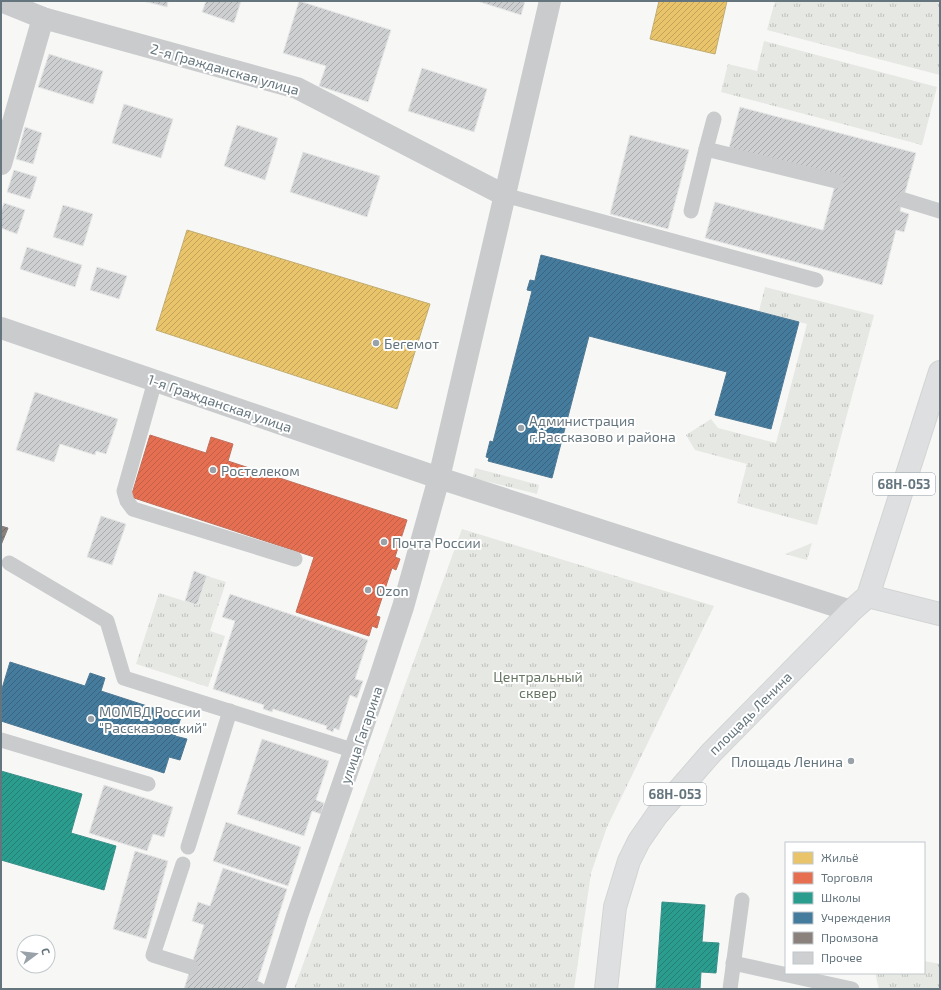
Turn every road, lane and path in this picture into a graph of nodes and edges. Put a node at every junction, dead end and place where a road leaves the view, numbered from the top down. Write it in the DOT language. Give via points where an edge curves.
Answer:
graph roads {
  1 [pos="1,1"];
  2 [pos="550,1"];
  3 [pos="43,18"];
  4 [pos="714,119"];
  5 [pos="706,149"];
  6 [pos="1,164"];
  7 [pos="836,180"];
  8 [pos="504,196"];
  9 [pos="904,200"];
  10 [pos="691,211"];
  11 [pos="940,211"];
  12 [pos="816,280"];
  13 [pos="1,328"];
  14 [pos="940,372"];
  15 [pos="155,381"];
  16 [pos="925,420"];
  17 [pos="439,478"];
  18 [pos="887,537"];
  19 [pos="295,559"];
  20 [pos="9,563"];
  21 [pos="868,596"];
  22 [pos="851,611"];
  23 [pos="940,614"];
  24 [pos="230,711"];
  25 [pos="1,740"];
  26 [pos="355,751"];
  27 [pos="148,784"];
  28 [pos="188,847"];
  29 [pos="183,864"];
  30 [pos="742,900"];
  31 [pos="733,962"];
  32 [pos="191,967"];
  33 [pos="785,974"];
  34 [pos="786,974"];
  35 [pos="262,989"];
  36 [pos="606,989"];
  37 [pos="730,989"];
  38 [pos="852,989"];
  1 -- 3 [label="street, 2-я Гражданская улица"];
  2 -- 8 [label="street, улица Гагарина"];
  3 -- 6 [label="street"];
  3 -- 8 [label="street, 2-я Гражданская улица" via="297,88"];
  4 -- 5 [label="lane"];
  5 -- 7 [label="lane"];
  5 -- 10 [label="lane"];
  8 -- 12 [label="lane"];
  8 -- 17 [label="street, улица Гагарина"];
  9 -- 11 [label="lane"];
  13 -- 15 [label="street, 1-я Гражданская улица"];
  14 -- 18 [label="main road, 68Н-053"];
  15 -- 17 [label="street, 1-я Гражданская улица"];
  15 -- 19 [label="lane" via="124,491 133,509"];
  16 -- 18 [label="main road, 68Н-053"];
  17 -- 22 [label="street, 1-я Гражданская улица"];
  17 -- 26 [label="street, улица Гагарина" via="403,607"];
  18 -- 21 [label="main road, 68Н-053"];
  20 -- 24 [label="lane" via="107,621 124,678"];
  21 -- 22 [label="main road, площадь Ленина / 68Н-053"];
  21 -- 23 [label="main road"];
  22 -- 36 [label="main road, площадь Ленина / 68Н-053" via="711,753 657,815 639,841 629,861 615,907"];
  24 -- 26 [label="lane"];
  24 -- 28 [label="lane"];
  25 -- 27 [label="lane"];
  26 -- 35 [label="street, улица Гагарина" via="297,916"];
  29 -- 32 [label="lane" via="153,955"];
  30 -- 31 [label="lane"];
  31 -- 33 [label="lane"];
  31 -- 37 [label="lane"];
  34 -- 38 [label="lane"];
}
